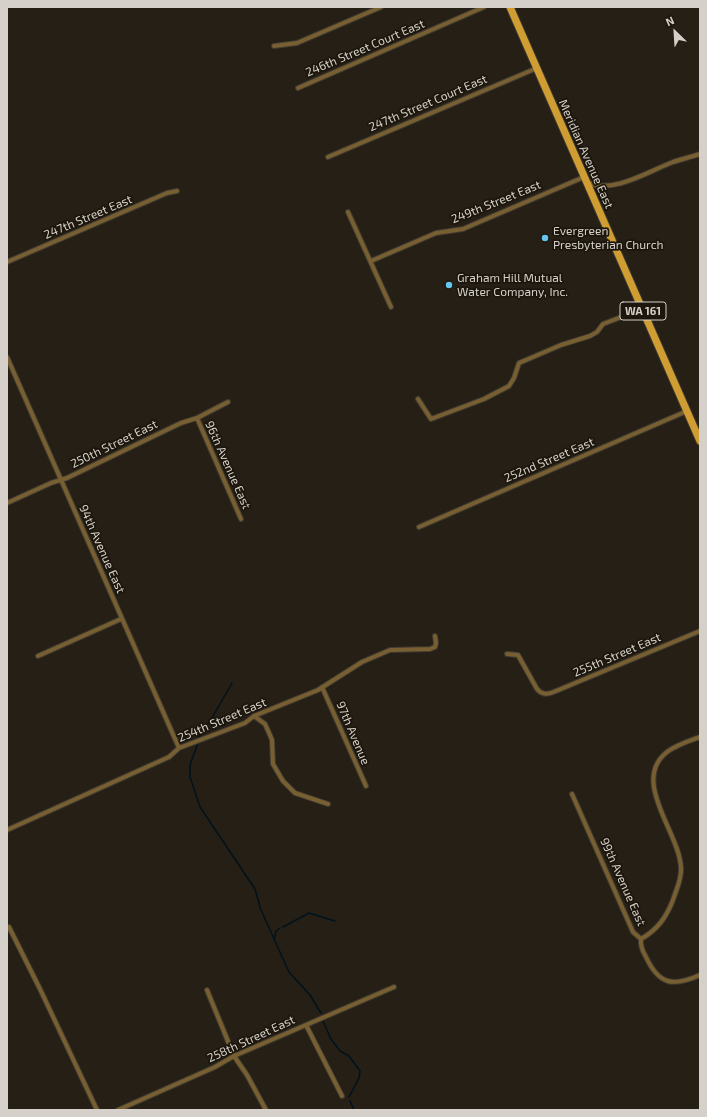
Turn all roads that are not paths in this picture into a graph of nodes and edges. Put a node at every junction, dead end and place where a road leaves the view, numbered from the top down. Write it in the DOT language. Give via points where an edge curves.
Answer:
graph roads {
  1 [pos="381,7"];
  2 [pos="484,7"];
  3 [pos="510,7"];
  4 [pos="274,46"];
  5 [pos="537,68"];
  6 [pos="298,88"];
  7 [pos="700,154"];
  8 [pos="328,157"];
  9 [pos="585,179"];
  10 [pos="177,190"];
  11 [pos="348,212"];
  12 [pos="7,262"];
  13 [pos="371,262"];
  14 [pos="391,307"];
  15 [pos="642,310"];
  16 [pos="7,357"];
  17 [pos="418,399"];
  18 [pos="228,402"];
  19 [pos="687,411"];
  20 [pos="197,418"];
  21 [pos="700,441"];
  22 [pos="61,479"];
  23 [pos="7,503"];
  24 [pos="241,519"];
  25 [pos="419,527"];
  26 [pos="122,619"];
  27 [pos="700,631"];
  28 [pos="436,636"];
  29 [pos="507,654"];
  30 [pos="38,656"];
  31 [pos="322,687"];
  32 [pos="254,716"];
  33 [pos="700,737"];
  34 [pos="179,748"];
  35 [pos="366,786"];
  36 [pos="572,794"];
  37 [pos="328,804"];
  38 [pos="7,830"];
  39 [pos="9,927"];
  40 [pos="640,939"];
  41 [pos="700,975"];
  42 [pos="394,987"];
  43 [pos="207,990"];
  44 [pos="306,1025"];
  45 [pos="234,1056"];
  46 [pos="342,1096"];
  47 [pos="97,1110"];
  48 [pos="118,1110"];
  49 [pos="266,1110"];
  1 -- 4 [label="street" via="297,44"];
  2 -- 6 [label="street, 246th Street Court East"];
  3 -- 5 [label="main road, Meridian Avenue East / WA 161"];
  5 -- 8 [label="street, 247th Street Court East"];
  5 -- 9 [label="main road, Meridian Avenue East / WA 161"];
  7 -- 9 [label="street" via="619,183 600,186"];
  9 -- 13 [label="street, 249th Street East" via="475,224 454,231 436,232"];
  9 -- 15 [label="main road, Meridian Avenue East / WA 161"];
  10 -- 12 [label="street, 247th Street East"];
  11 -- 13 [label="street"];
  13 -- 14 [label="street"];
  15 -- 17 [label="street" via="603,324 598,332 590,336 525,360 519,364 509,386 446,415 430,418"];
  15 -- 19 [label="main road, Meridian Avenue East / WA 161"];
  16 -- 22 [label="street, 94th Avenue East"];
  18 -- 20 [label="street, 250th Street East"];
  19 -- 21 [label="main road, Meridian Avenue East / WA 161"];
  19 -- 25 [label="street, 252nd Street East"];
  20 -- 22 [label="street, 250th Street East"];
  20 -- 24 [label="street, 96th Avenue East"];
  22 -- 23 [label="street, 250th Street East"];
  22 -- 26 [label="street, 94th Avenue East"];
  26 -- 30 [label="street"];
  26 -- 34 [label="street, 94th Avenue East"];
  27 -- 29 [label="street, 255th Street East" via="556,692 541,693 537,690 520,657 516,654"];
  28 -- 31 [label="street, 254th Street East" via="436,643 430,649 390,650 362,662"];
  31 -- 32 [label="street, 254th Street East"];
  31 -- 35 [label="street, 97th Avenue"];
  32 -- 34 [label="street, 254th Street East" via="245,723"];
  32 -- 37 [label="street" via="265,724 270,735 273,764 283,782 295,793"];
  33 -- 40 [label="street" via="667,752 654,771 652,782 679,852 682,870 665,918 654,930"];
  34 -- 38 [label="street, 254th Street East" via="169,757"];
  36 -- 40 [label="street, 99th Avenue East" via="634,932"];
  39 -- 47 [label="street"];
  40 -- 41 [label="street, 99th Avenue East" via="645,956 657,976 677,981"];
  42 -- 44 [label="street, 258th Street East"];
  43 -- 45 [label="street"];
  44 -- 45 [label="street, 258th Street East"];
  44 -- 46 [label="street"];
  45 -- 48 [label="street, 258th Street East"];
  45 -- 49 [label="street" via="247,1074"];
}
